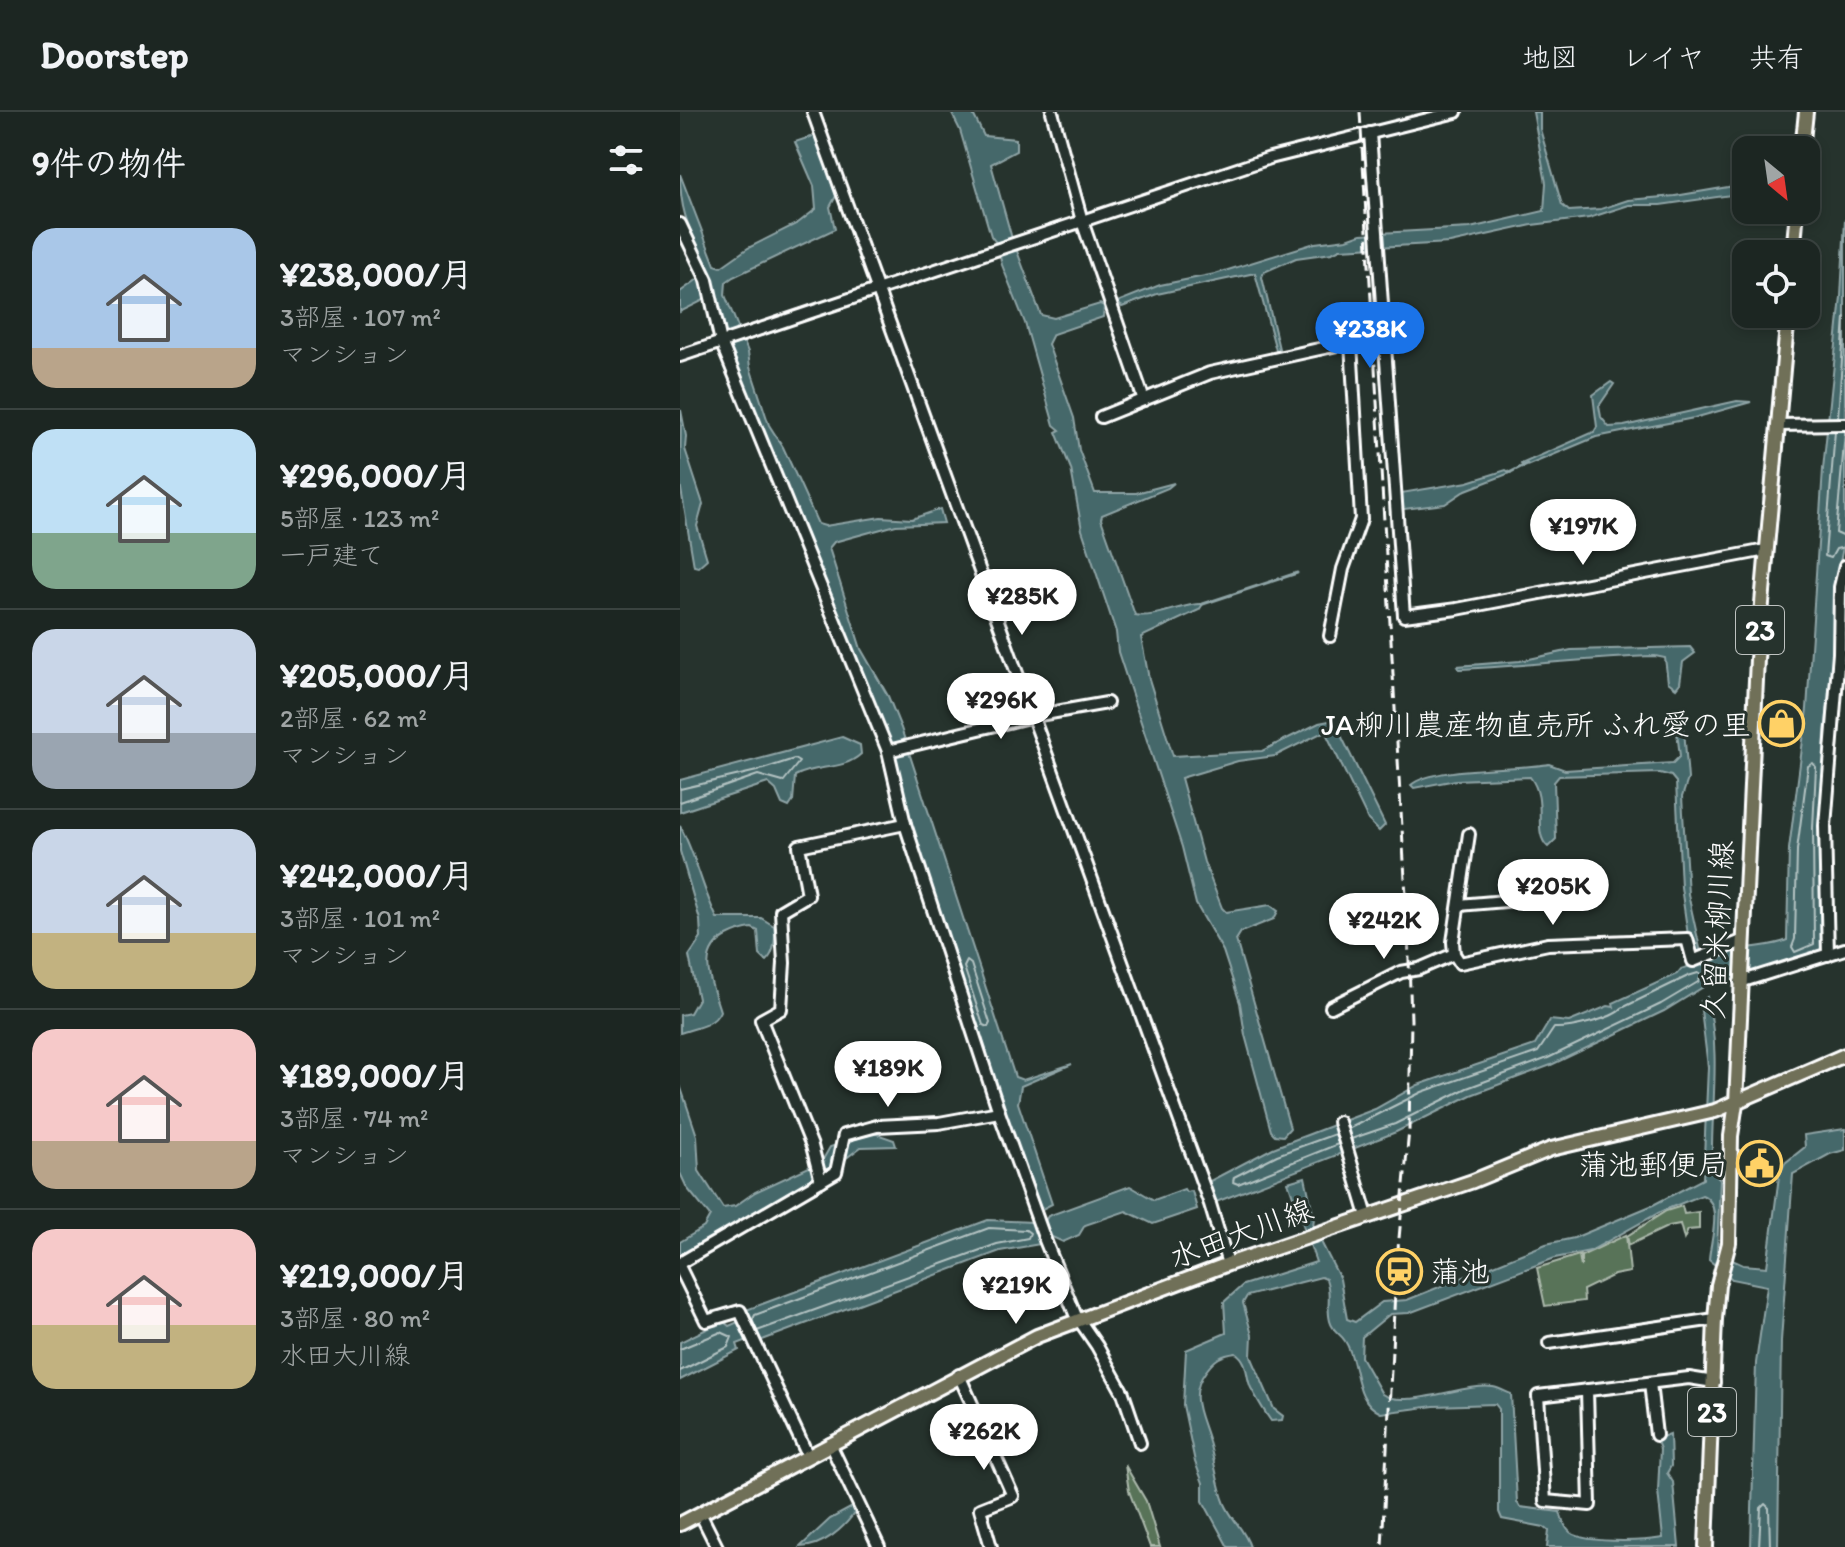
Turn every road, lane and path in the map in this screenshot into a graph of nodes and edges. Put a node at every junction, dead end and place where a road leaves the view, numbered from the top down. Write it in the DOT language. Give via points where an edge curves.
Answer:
graph roads {
  1 [pos="813,112"];
  2 [pos="1052,112"];
  3 [pos="1456,112"];
  4 [pos="1806,112"];
  5 [pos="1370,133"];
  6 [pos="1803,136"];
  7 [pos="1082,221"];
  8 [pos="680,224"];
  9 [pos="876,290"];
  10 [pos="1787,328"];
  11 [pos="721,342"];
  12 [pos="680,356"];
  13 [pos="1144,400"];
  14 [pos="1101,417"];
  15 [pos="1845,424"];
  16 [pos="1778,425"];
  17 [pos="1766,550"];
  18 [pos="1845,566"];
  19 [pos="1330,636"];
  20 [pos="1107,703"];
  21 [pos="1033,716"];
  22 [pos="888,751"];
  23 [pos="905,824"];
  24 [pos="1469,834"];
  25 [pos="1517,900"];
  26 [pos="1459,905"];
  27 [pos="1742,944"];
  28 [pos="1845,949"];
  29 [pos="1454,954"];
  30 [pos="1828,955"];
  31 [pos="1740,981"];
  32 [pos="1331,1007"];
  33 [pos="1845,1055"];
  34 [pos="1736,1103"];
  35 [pos="999,1112"];
  36 [pos="1339,1122"];
  37 [pos="821,1181"];
  38 [pos="1367,1216"];
  39 [pos="1228,1264"];
  40 [pos="680,1266"];
  41 [pos="1715,1319"];
  42 [pos="1078,1320"];
  43 [pos="1549,1343"];
  44 [pos="959,1375"];
  45 [pos="1714,1382"];
  46 [pos="1650,1383"];
  47 [pos="1587,1390"];
  48 [pos="1656,1435"];
  49 [pos="1140,1443"];
  50 [pos="830,1444"];
  51 [pos="808,1456"];
  52 [pos="700,1513"];
  53 [pos="680,1524"];
  54 [pos="717,1547"];
  55 [pos="879,1547"];
  56 [pos="991,1547"];
  57 [pos="1706,1547"];
  1 -- 9 [label="street"];
  2 -- 7 [label="street"];
  3 -- 5 [label="street"];
  4 -- 6 [label="main road"];
  5 -- 7 [label="street" via="1270,158"];
  5 -- 17 [label="street" via="1404,616"];
  7 -- 9 [label="street"];
  7 -- 13 [label="street"];
  8 -- 11 [label="street" via="707,280"];
  9 -- 11 [label="street"];
  9 -- 21 [label="street"];
  10 -- 16 [label="main road, 久留米柳川線 / 23"];
  11 -- 12 [label="street"];
  11 -- 22 [label="street"];
  13 -- 14 [label="street"];
  13 -- 19 [label="street" via="1210,373 1351,342 1361,519 1343,569"];
  15 -- 16 [label="street"];
  16 -- 17 [label="main road, 久留米柳川線 / 23"];
  17 -- 27 [label="main road, 久留米柳川線 / 23"];
  18 -- 30 [label="street" via="1825,826"];
  20 -- 21 [label="street"];
  21 -- 22 [label="street"];
  21 -- 39 [label="street"];
  22 -- 23 [label="street"];
  23 -- 35 [label="street"];
  23 -- 37 [label="street" via="799,846 808,895 781,911 781,1009 761,1020"];
  24 -- 26 [label="street"];
  25 -- 26 [label="street"];
  26 -- 29 [label="street"];
  27 -- 29 [label="street" via="1693,961 1687,939 1548,944 1460,963"];
  27 -- 31 [label="main road, 久留米柳川線 / 23"];
  28 -- 30 [label="street"];
  29 -- 32 [label="street" via="1401,972"];
  30 -- 31 [label="street"];
  31 -- 34 [label="main road, 久留米柳川線 / 23"];
  33 -- 34 [label="main road, 水田大川線"];
  34 -- 38 [label="main road, 水田大川線" via="1563,1145"];
  34 -- 41 [label="main road, 久留米柳川線 / 23" via="1727,1252"];
  35 -- 37 [label="street" via="939,1123 877,1126 844,1135 836,1172"];
  35 -- 42 [label="street"];
  36 -- 38 [label="street"];
  37 -- 40 [label="street"];
  38 -- 39 [label="main road, 水田大川線"];
  39 -- 42 [label="main road, 水田大川線"];
  40 -- 51 [label="street" via="706,1321 740,1311"];
  41 -- 43 [label="street"];
  41 -- 45 [label="main road, 久留米柳川線 / 23"];
  42 -- 44 [label="main road, 水田大川線"];
  42 -- 49 [label="street" via="1123,1393"];
  44 -- 50 [label="main road, 水田大川線"];
  44 -- 56 [label="street" via="1013,1496 980,1509"];
  45 -- 46 [label="street" via="1689,1378"];
  45 -- 57 [label="main road, 久留米柳川線 / 23"];
  46 -- 47 [label="street"];
  46 -- 48 [label="street"];
  47 -- 47 [label="street" via="1538,1396 1545,1501 1590,1505"];
  50 -- 51 [label="main road, 水田大川線"];
  50 -- 55 [label="street"];
  51 -- 52 [label="main road, 水田大川線"];
  52 -- 53 [label="main road, 水田大川線"];
  52 -- 54 [label="street"];
}
